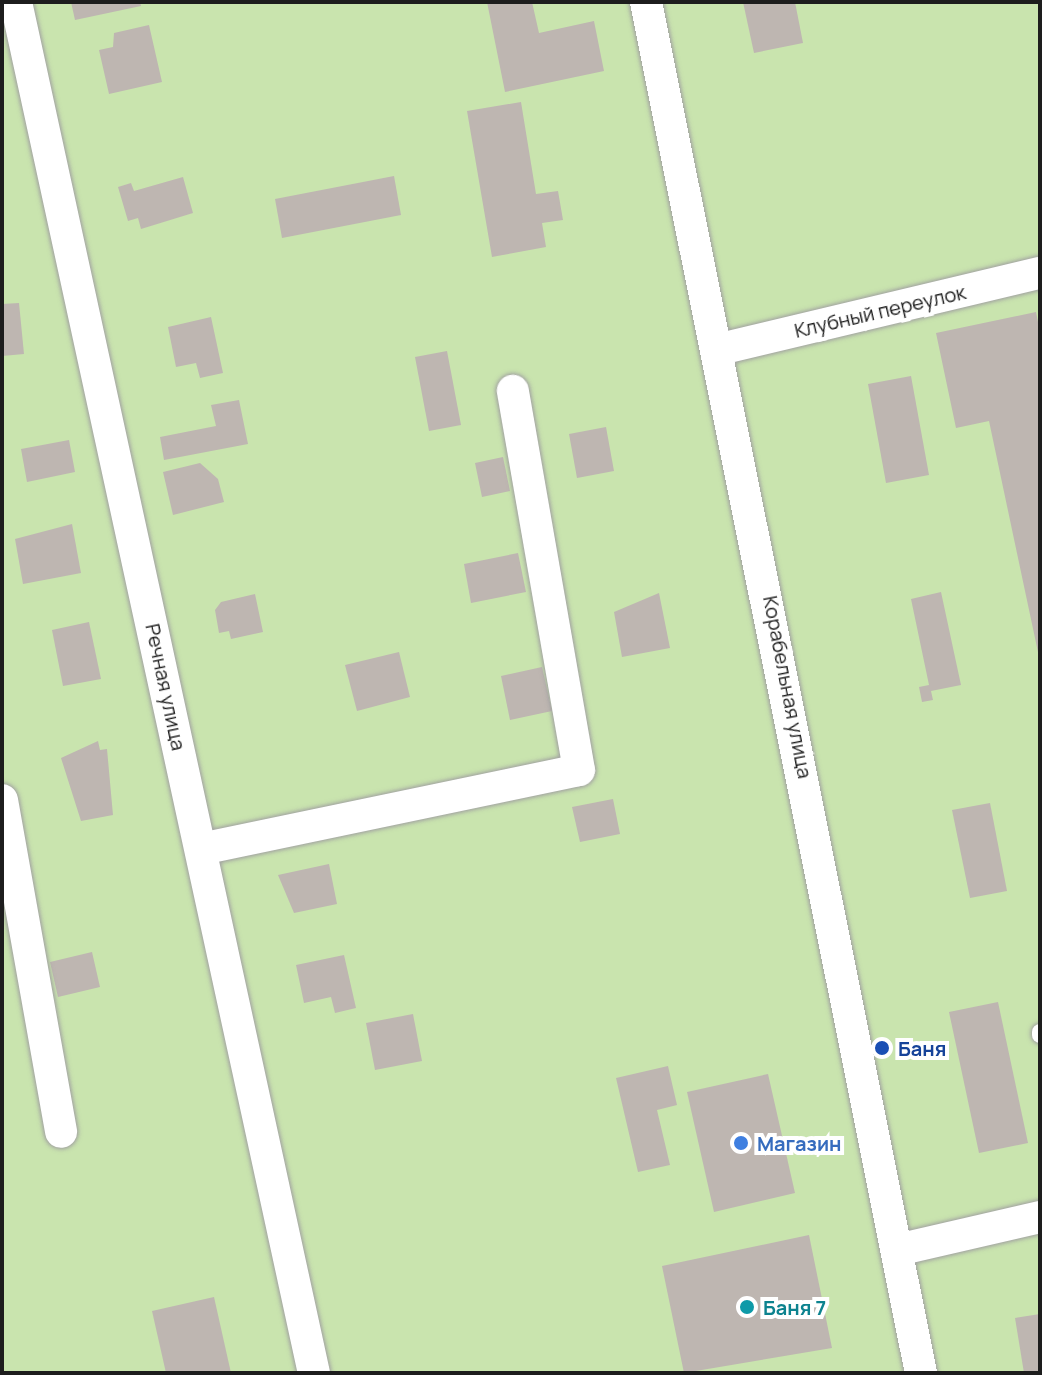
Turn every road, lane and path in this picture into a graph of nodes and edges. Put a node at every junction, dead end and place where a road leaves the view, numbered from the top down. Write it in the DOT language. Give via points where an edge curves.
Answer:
graph roads {
  1 [pos="16,2"];
  2 [pos="646,2"];
  3 [pos="1040,273"];
  4 [pos="720,349"];
  5 [pos="513,391"];
  6 [pos="2,800"];
  7 [pos="201,849"];
  8 [pos="61,1132"];
  9 [pos="1040,1217"];
  10 [pos="897,1250"];
  11 [pos="314,1373"];
  12 [pos="921,1373"];
  1 -- 7 [label="street, Речная улица"];
  2 -- 4 [label="street, Корабельная улица"];
  3 -- 4 [label="street, Клубный переулок"];
  4 -- 10 [label="street, Корабельная улица"];
  5 -- 7 [label="street" via="579,770"];
  6 -- 8 [label="street"];
  7 -- 11 [label="street, Речная улица"];
  9 -- 10 [label="street"];
  10 -- 12 [label="street, Корабельная улица"];
}
